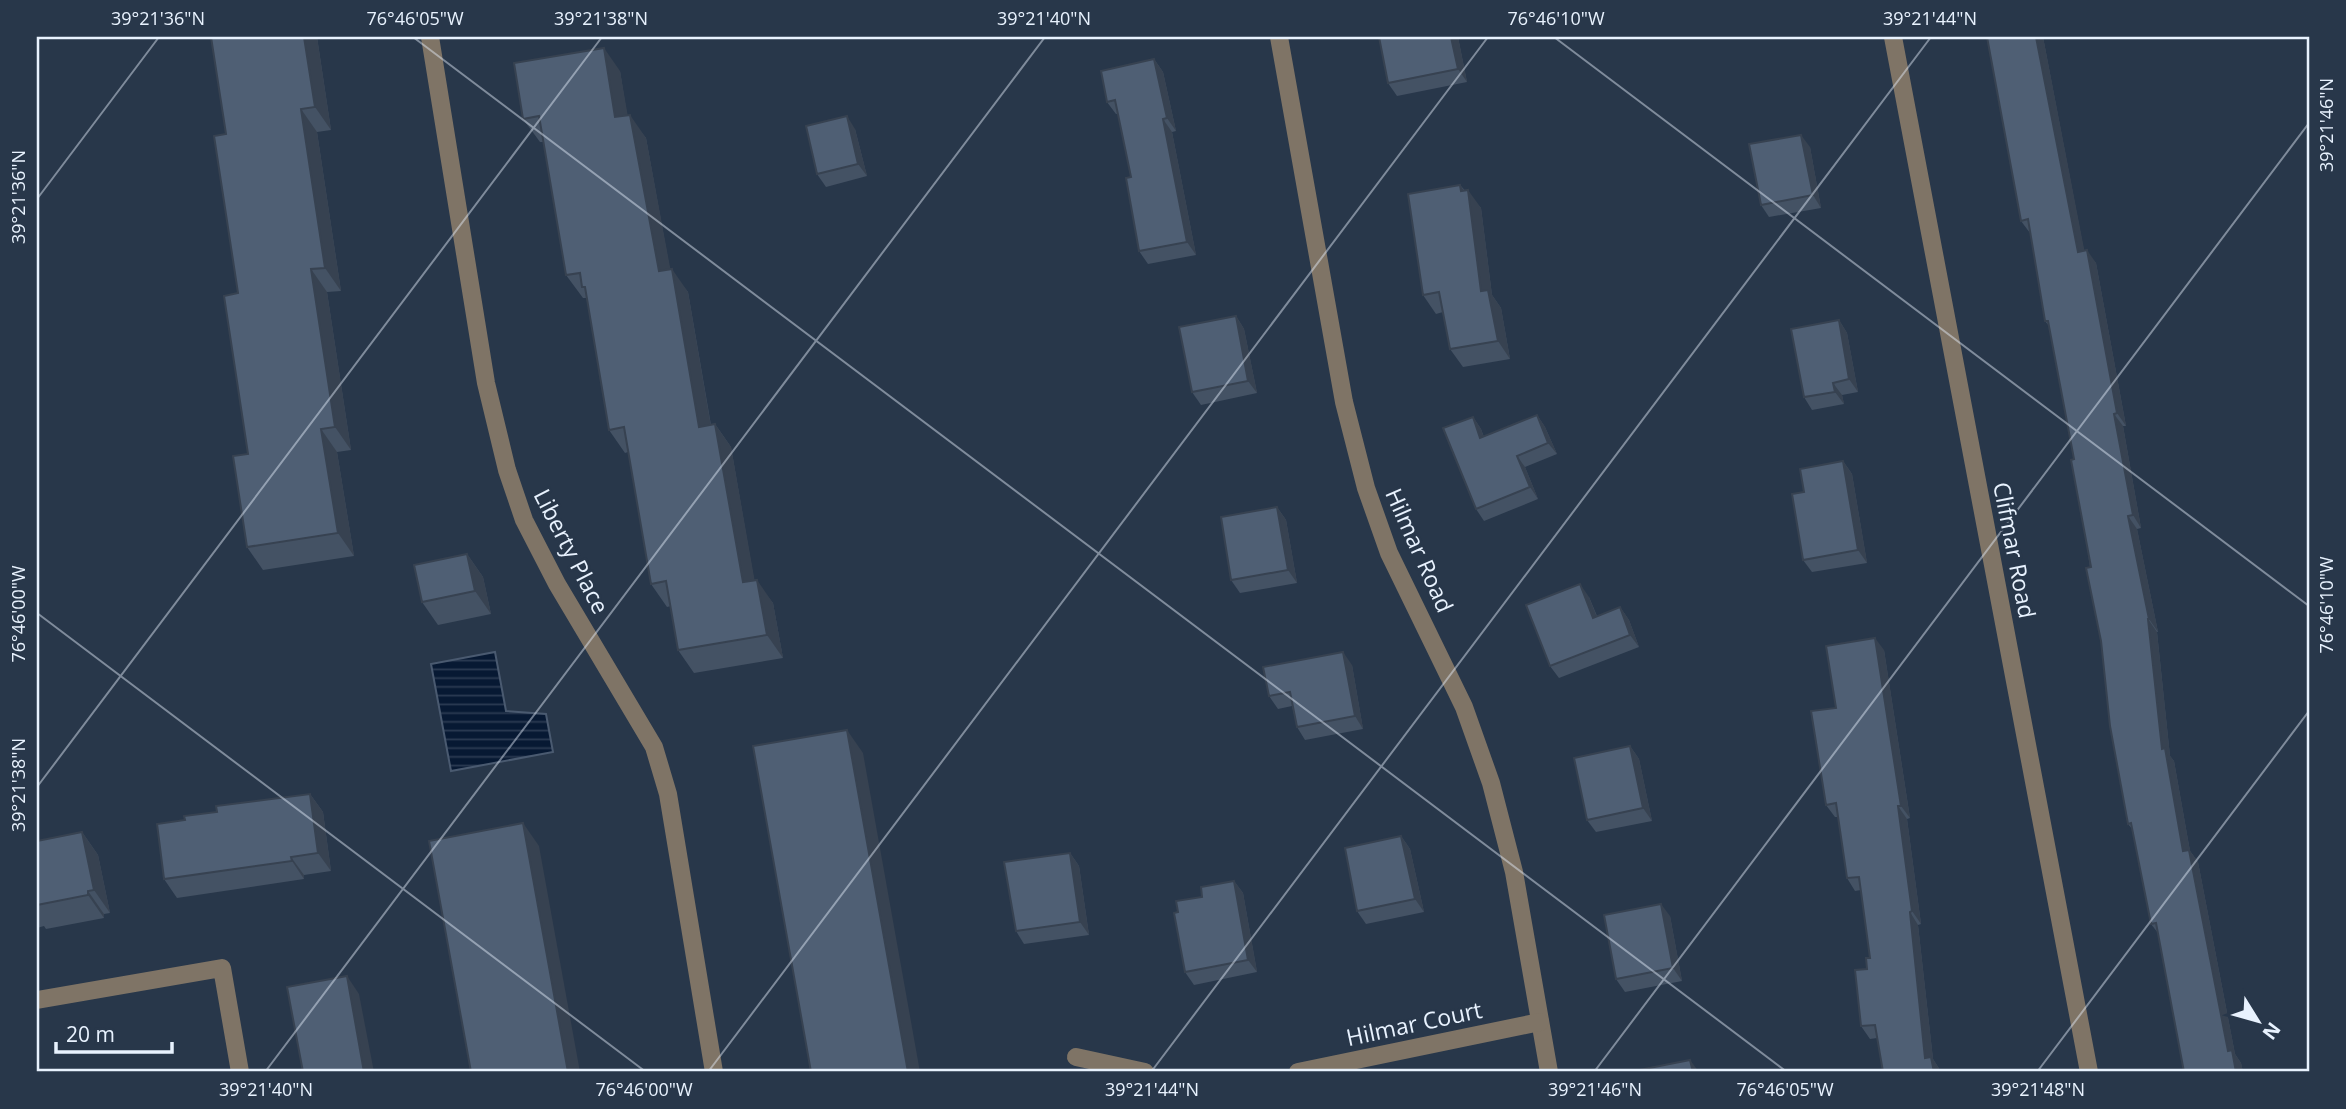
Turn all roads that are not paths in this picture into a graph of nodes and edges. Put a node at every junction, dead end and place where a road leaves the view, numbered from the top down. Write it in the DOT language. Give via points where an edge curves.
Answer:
graph roads {
  1 [pos="430,37"];
  2 [pos="1279,37"];
  3 [pos="1893,37"];
  4 [pos="37,1000"];
  5 [pos="1540,1022"];
  6 [pos="1076,1057"];
  7 [pos="240,1072"];
  8 [pos="714,1072"];
  9 [pos="1145,1072"];
  10 [pos="1298,1072"];
  11 [pos="1549,1072"];
  12 [pos="2090,1072"];
  1 -- 8 [label="street, Liberty Place" via="486,383 507,470 524,520 546,563 654,747 668,794"];
  2 -- 5 [label="street, Hilmar Road" via="1343,402 1389,552 1464,707 1491,783 1514,872"];
  3 -- 12 [label="street, Clifmar Road"];
  4 -- 7 [label="street" via="222,968"];
  5 -- 10 [label="street, Hilmar Court"];
  5 -- 11 [label="street, Hilmar Road"];
  6 -- 9 [label="street"];
}
